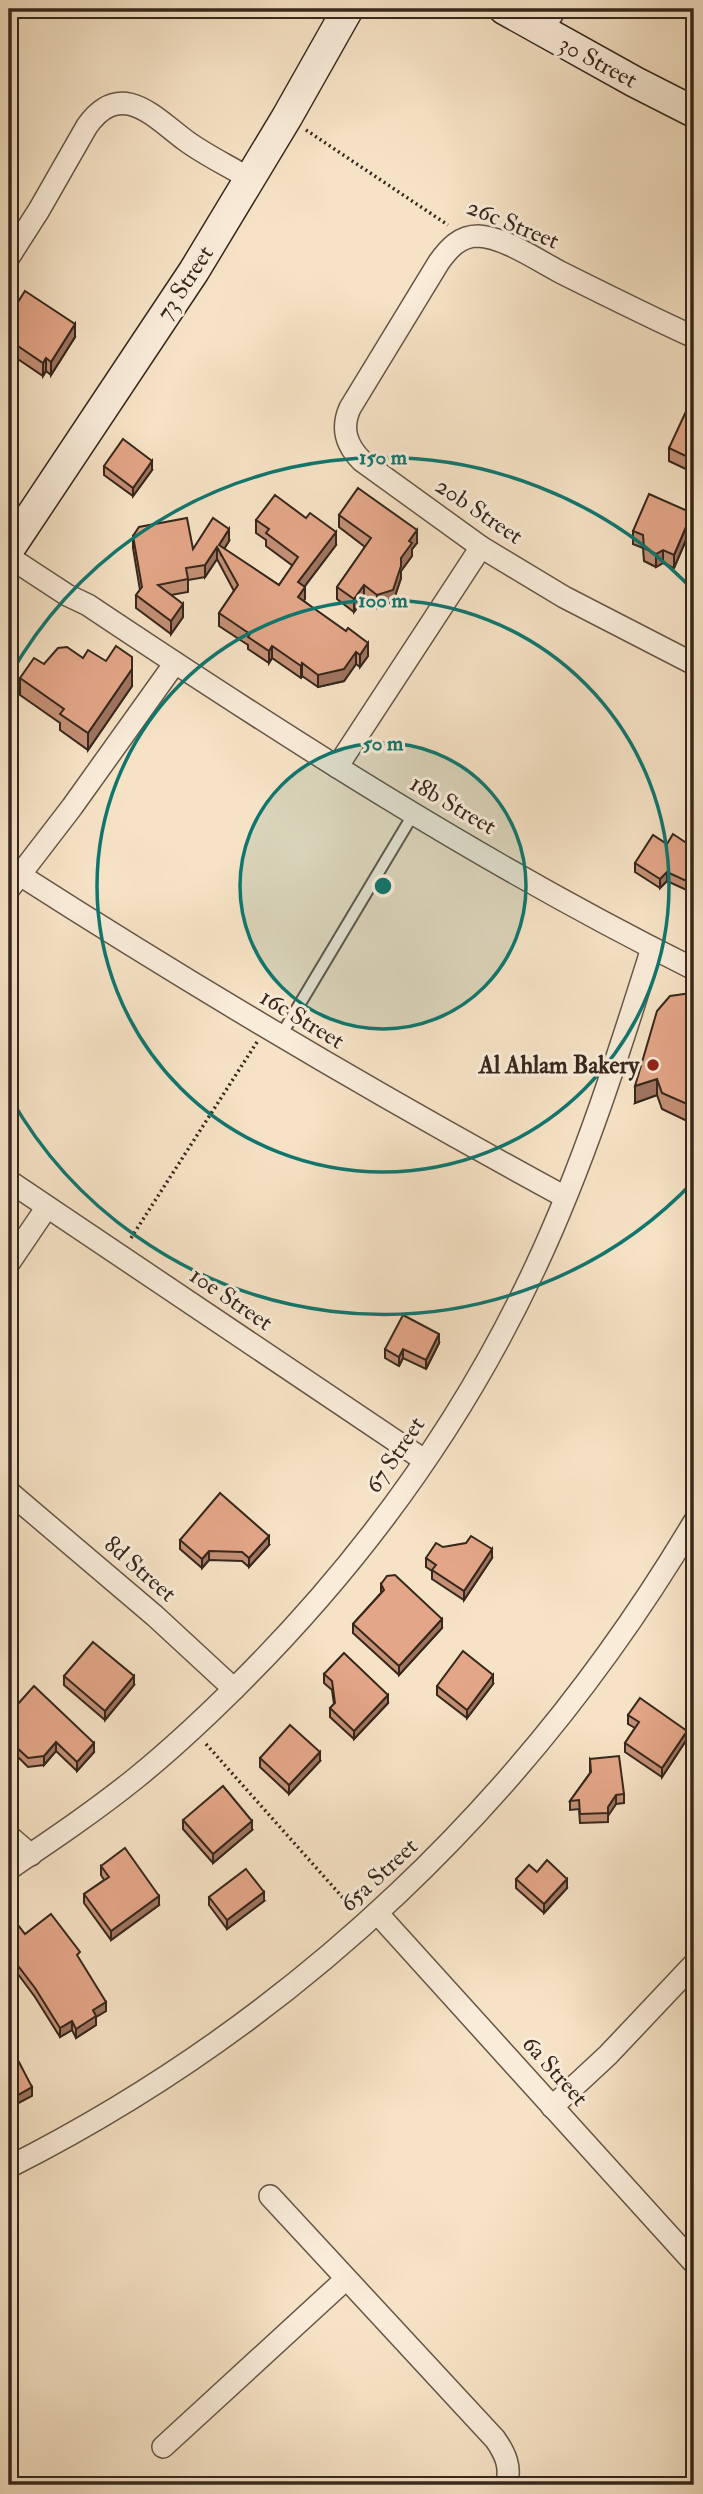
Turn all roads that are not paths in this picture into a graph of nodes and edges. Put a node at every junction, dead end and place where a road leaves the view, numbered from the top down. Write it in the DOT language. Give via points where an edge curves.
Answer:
graph roads {
  1 [pos="348,9"];
  2 [pos="504,9"];
  3 [pos="561,9"];
  4 [pos="547,35"];
  5 [pos="694,112"];
  6 [pos="253,174"];
  7 [pos="466,237"];
  8 [pos="9,257"];
  9 [pos="694,337"];
  10 [pos="481,547"];
  11 [pos="10,550"];
  12 [pos="175,663"];
  13 [pos="694,664"];
  14 [pos="337,767"];
  15 [pos="414,813"];
  16 [pos="14,882"];
  17 [pos="652,948"];
  18 [pos="694,969"];
  19 [pos="273,1032"];
  20 [pos="9,1181"];
  21 [pos="565,1197"];
  22 [pos="47,1207"];
  23 [pos="9,1263"];
  24 [pos="424,1460"];
  25 [pos="9,1493"];
  26 [pos="694,1522"];
  27 [pos="234,1689"];
  28 [pos="9,1836"];
  29 [pos="31,1855"];
  30 [pos="9,1869"];
  31 [pos="372,1919"];
  32 [pos="694,1964"];
  33 [pos="552,2107"];
  34 [pos="9,2167"];
  35 [pos="270,2196"];
  36 [pos="694,2263"];
  37 [pos="346,2279"];
  38 [pos="163,2447"];
  39 [pos="506,2485"];
  1 -- 6 [label="street, 73 Street"];
  2 -- 4 [label="street, 30 Street"];
  3 -- 4 [label="lane"];
  4 -- 5 [label="street, 30 Street"];
  6 -- 8 [label="street" via="145,109 132,104 106,107 95,115"];
  6 -- 11 [label="street, 73 Street"];
  7 -- 9 [label="street, 26c Street" via="501,242"];
  7 -- 10 [label="street, 20b Street" via="439,262 350,408 345,426 349,445 362,461"];
  10 -- 13 [label="street, 20b Street"];
  10 -- 14 [label="street"];
  11 -- 12 [label="street, 18b Street"];
  12 -- 14 [label="street, 18b Street"];
  12 -- 16 [label="street"];
  14 -- 15 [label="street, 18b Street"];
  15 -- 17 [label="street, 18b Street"];
  15 -- 19 [label="lane"];
  16 -- 19 [label="street, 16c Street"];
  17 -- 18 [label="street, 18b Street"];
  17 -- 21 [label="street, 67 Street" via="618,1056"];
  19 -- 21 [label="street, 16c Street"];
  20 -- 22 [label="street, 10e Street"];
  21 -- 24 [label="street, 67 Street" via="503,1333"];
  22 -- 23 [label="street"];
  22 -- 24 [label="street, 10e Street"];
  24 -- 27 [label="street, 67 Street" via="337,1580"];
  25 -- 27 [label="street, 8d Street"];
  26 -- 31 [label="street, 65a Street" via="627,1628 535,1748 486,1805"];
  27 -- 29 [label="street, 67 Street" via="96,1809"];
  28 -- 29 [label="street"];
  29 -- 30 [label="street, 67 Street"];
  31 -- 33 [label="street, 6a Street"];
  31 -- 34 [label="street, 65a Street" via="194,2060"];
  32 -- 33 [label="street"];
  33 -- 36 [label="street, 6a Street"];
  35 -- 37 [label="street"];
  37 -- 38 [label="street"];
  37 -- 39 [label="street" via="495,2439 508,2465"];
}
